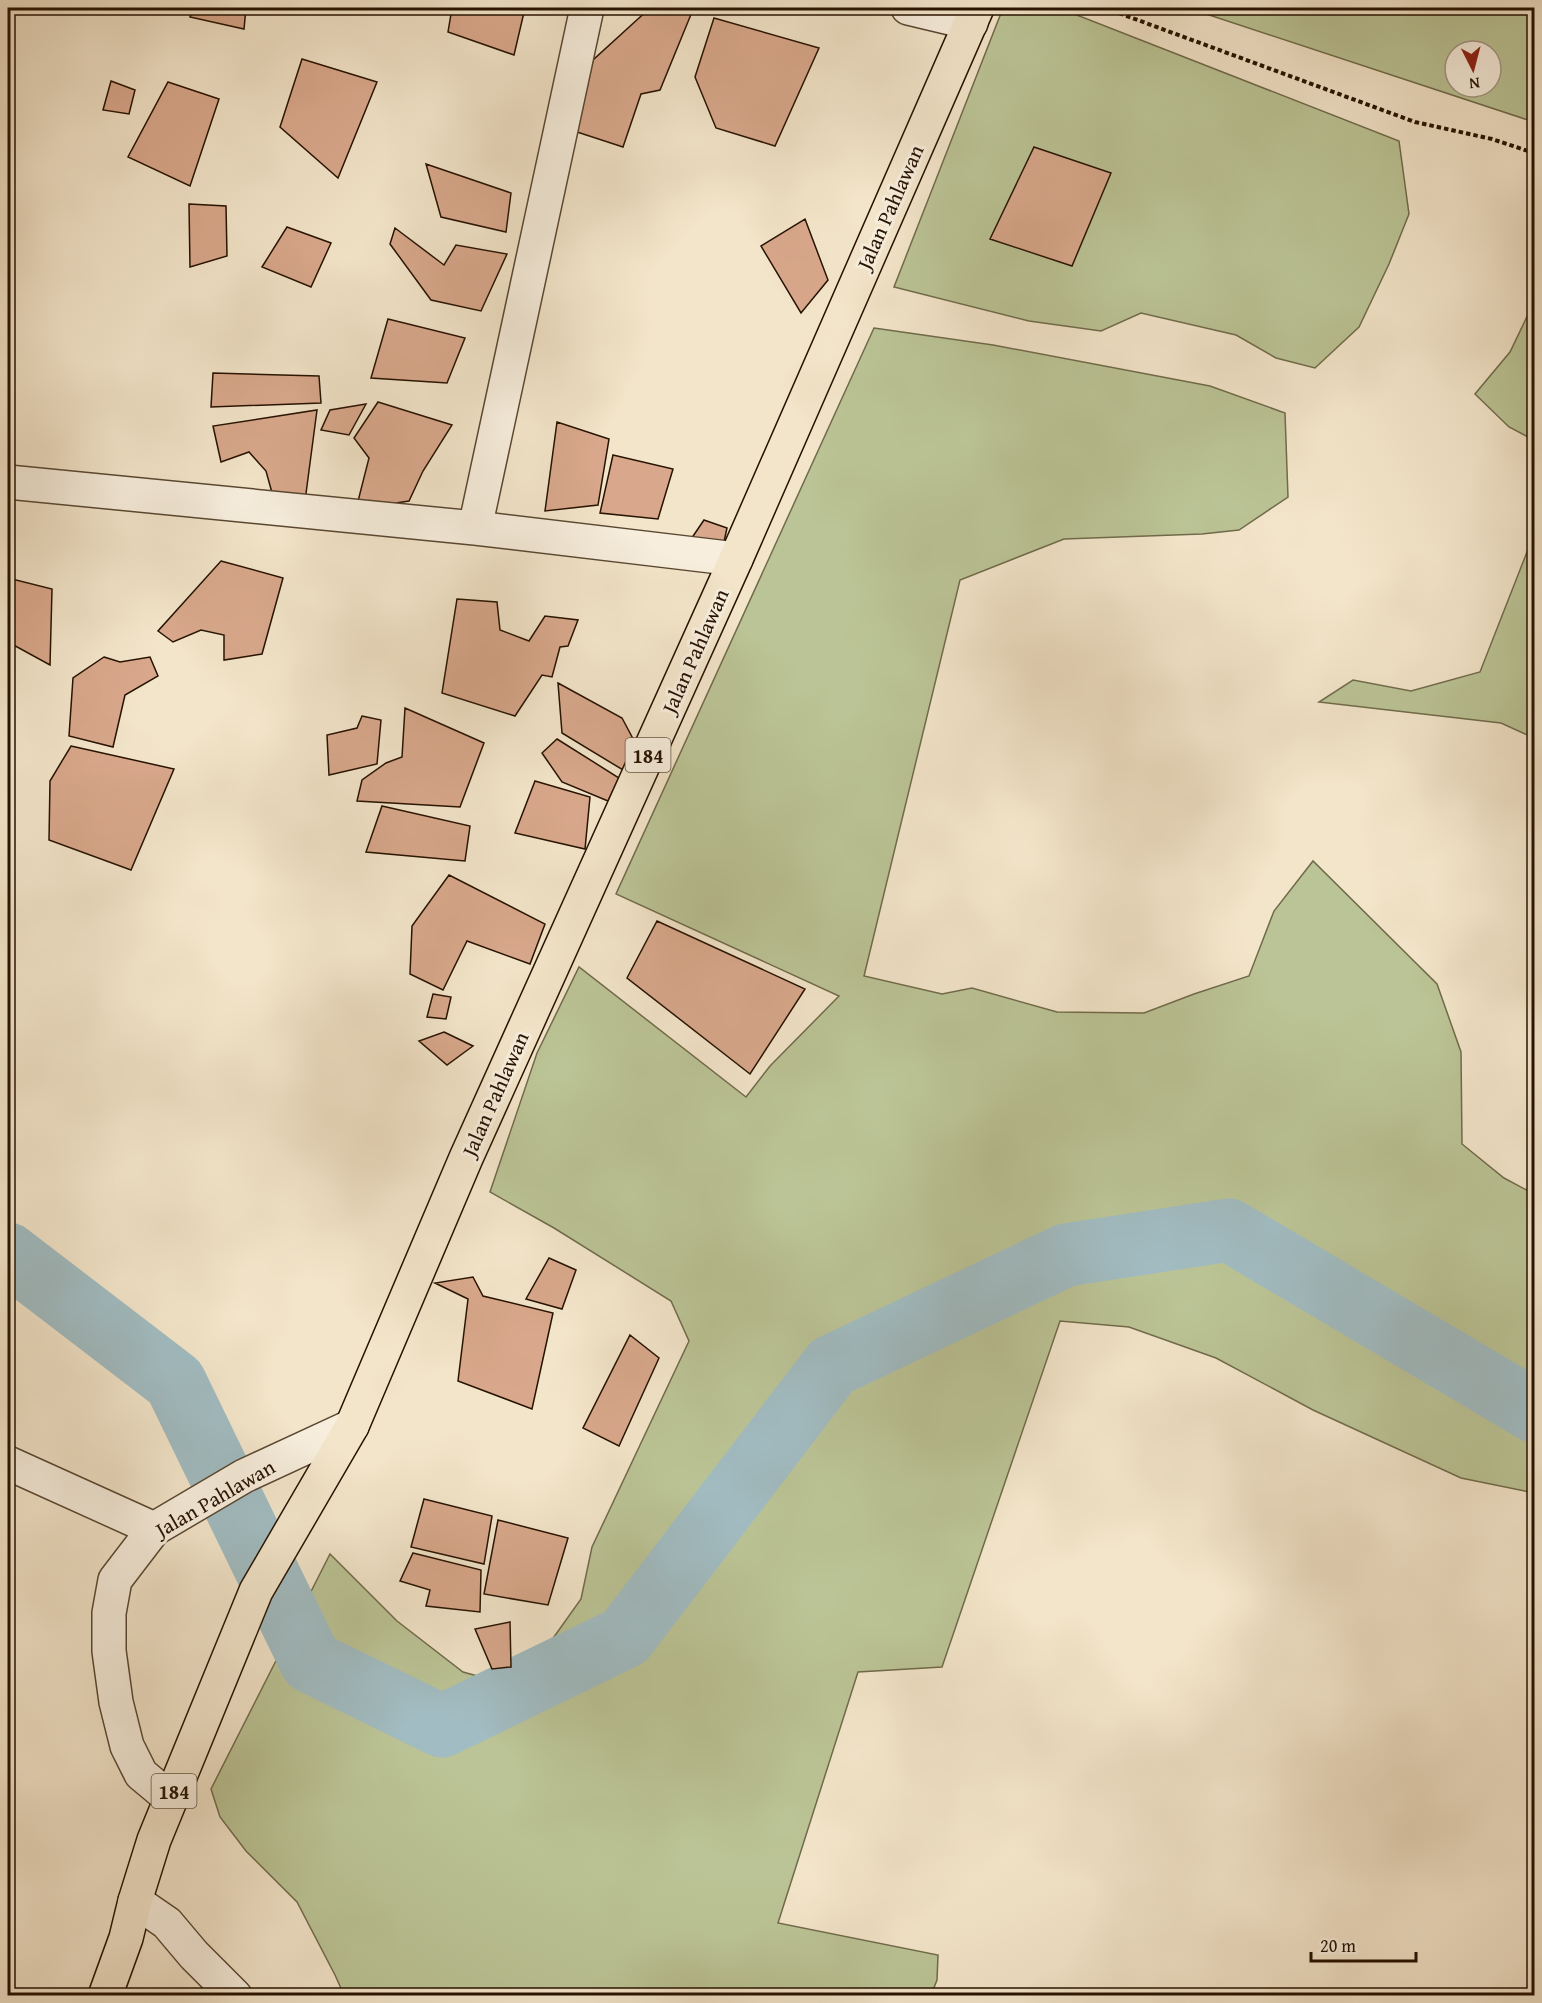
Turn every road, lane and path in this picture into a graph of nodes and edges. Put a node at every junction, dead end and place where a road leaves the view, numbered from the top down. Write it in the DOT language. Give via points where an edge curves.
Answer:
graph roads {
  1 [pos="587,8"];
  2 [pos="908,8"];
  3 [pos="1106,8"];
  4 [pos="974,15"];
  5 [pos="1534,153"];
  6 [pos="8,482"];
  7 [pos="475,528"];
  8 [pos="736,559"];
  9 [pos="352,1426"];
  10 [pos="8,1463"];
  11 [pos="154,1529"];
  12 [pos="171,1799"];
  13 [pos="135,1901"];
  14 [pos="105,1995"];
  15 [pos="235,1995"];
  1 -- 7 [label="street"];
  2 -- 4 [label="street"];
  3 -- 5 [label="path" via="1414,122 1492,139"];
  4 -- 8 [label="main road, Jalan Pahlawan / 184"];
  6 -- 7 [label="street"];
  7 -- 8 [label="street"];
  8 -- 9 [label="main road, Jalan Pahlawan / 184" via="466,1158"];
  9 -- 11 [label="street, Jalan Pahlawan" via="244,1476"];
  9 -- 12 [label="main road, Jalan Pahlawan / 184" via="256,1591"];
  10 -- 11 [label="street"];
  11 -- 12 [label="street, Jalan Pahlawan" via="115,1580 108,1651 127,1746 141,1774"];
  12 -- 13 [label="main road, Jalan Pahlawan / 184"];
  13 -- 14 [label="main road, Jalan Pahlawan / 184"];
  13 -- 15 [label="street" via="167,1923"];
}
